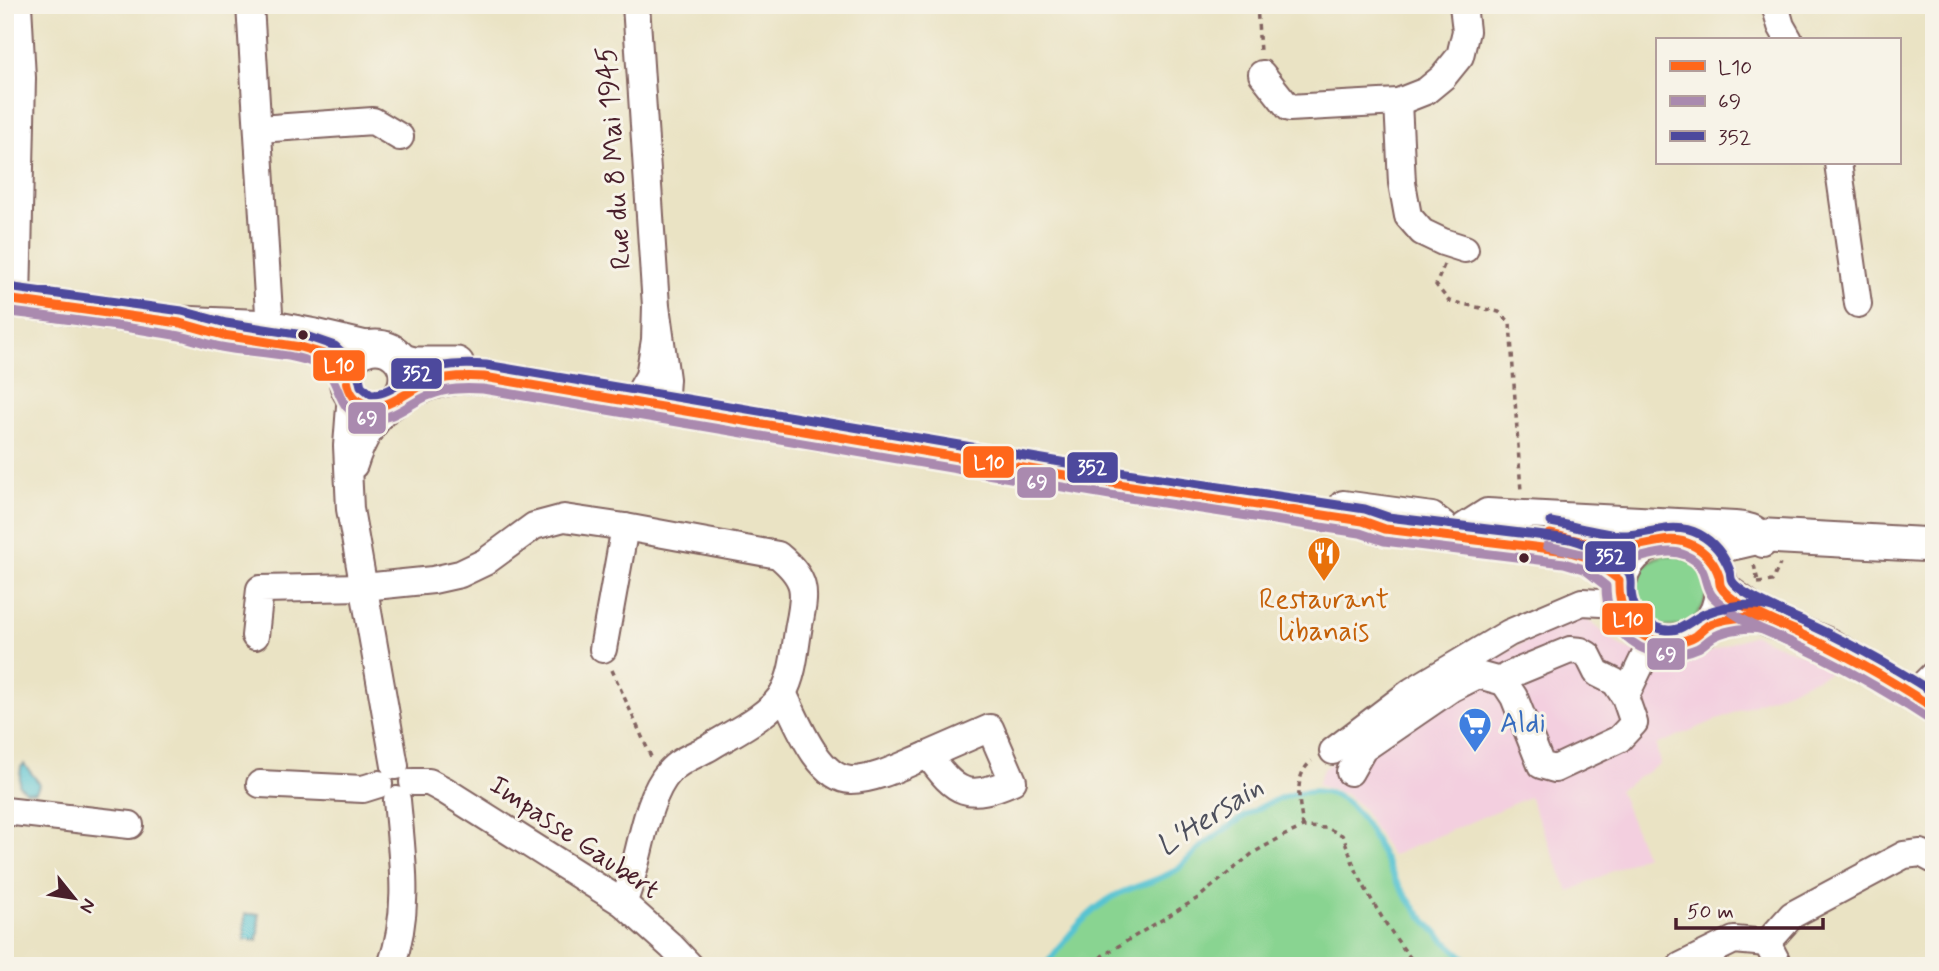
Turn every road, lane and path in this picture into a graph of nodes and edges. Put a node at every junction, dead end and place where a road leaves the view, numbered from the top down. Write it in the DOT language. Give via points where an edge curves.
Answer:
graph roads {
  1 [pos="18,5"];
  2 [pos="250,5"];
  3 [pos="636,5"];
  4 [pos="1257,5"];
  5 [pos="1463,5"];
  6 [pos="1775,5"];
  7 [pos="1788,38"];
  8 [pos="1262,74"];
  9 [pos="1398,102"];
  10 [pos="259,129"];
  11 [pos="400,137"];
  12 [pos="1838,164"];
  13 [pos="1454,246"];
  14 [pos="11,300"];
  15 [pos="1858,304"];
  16 [pos="180,323"];
  17 [pos="267,327"];
  18 [pos="402,361"];
  19 [pos="354,371"];
  20 [pos="653,396"];
  21 [pos="396,399"];
  22 [pos="1522,499"];
  23 [pos="350,509"];
  24 [pos="1358,520"];
  25 [pos="1454,525"];
  26 [pos="625,527"];
  27 [pos="1763,543"];
  28 [pos="1645,545"];
  29 [pos="1933,546"];
  30 [pos="1699,548"];
  31 [pos="1721,582"];
  32 [pos="364,587"];
  33 [pos="1620,592"];
  34 [pos="1761,617"];
  35 [pos="1707,626"];
  36 [pos="255,636"];
  37 [pos="1653,639"];
  38 [pos="603,649"];
  39 [pos="1504,682"];
  40 [pos="1926,692"];
  41 [pos="783,693"];
  42 [pos="1625,697"];
  43 [pos="1333,751"];
  44 [pos="928,755"];
  45 [pos="1350,772"];
  46 [pos="663,781"];
  47 [pos="396,783"];
  48 [pos="260,784"];
  49 [pos="5,811"];
  50 [pos="130,825"];
  51 [pos="1303,827"];
  52 [pos="1934,860"];
  53 [pos="623,903"];
  54 [pos="1773,955"];
  55 [pos="391,966"];
  56 [pos="690,966"];
  57 [pos="1094,966"];
  58 [pos="1417,966"];
  59 [pos="1681,966"];
  1 -- 14 [label="street" via="22,78"];
  2 -- 10 [label="street"];
  3 -- 20 [label="street, Rue du 8 Mai 1945" via="656,306 666,379"];
  4 -- 8 [label="path"];
  5 -- 9 [label="street" via="1466,31 1460,56 1426,91"];
  6 -- 7 [label="street"];
  8 -- 9 [label="street" via="1289,108"];
  9 -- 13 [label="street" via="1408,216 1422,232"];
  10 -- 11 [label="street" via="373,121"];
  10 -- 17 [label="street"];
  12 -- 15 [label="street"];
  13 -- 22 [label="path" via="1436,285 1449,301 1499,312 1510,322"];
  14 -- 16 [label="main road"];
  16 -- 17 [label="main road"];
  16 -- 19 [label="main road" via="300,347 327,355"];
  17 -- 19 [label="main road"];
  18 -- 19 [label="main road" via="386,348"];
  18 -- 20 [label="main road" via="480,364"];
  18 -- 21 [label="main road" via="407,376"];
  19 -- 21 [label="main road" via="356,400 379,407"];
  19 -- 23 [label="street" via="347,446"];
  20 -- 21 [label="main road" via="463,376 430,381"];
  20 -- 24 [label="main road" via="1118,484"];
  20 -- 25 [label="street" via="1432,516"];
  21 -- 23 [label="street" via="371,426 359,449 352,471"];
  23 -- 32 [label="street"];
  24 -- 25 [label="main road" via="1385,516"];
  24 -- 33 [label="main road" via="1385,529 1581,554 1600,564"];
  25 -- 27 [label="street" via="1488,512 1735,525 1756,529"];
  25 -- 28 [label="main road" via="1616,546"];
  26 -- 32 [label="street" via="549,520 460,574"];
  26 -- 38 [label="street"];
  26 -- 41 [label="street" via="778,555 793,568 805,597"];
  27 -- 29 [label="main road" via="1799,539"];
  27 -- 30 [label="main road" via="1748,538"];
  27 -- 31 [label="main road"];
  28 -- 30 [label="main road" via="1672,539"];
  28 -- 33 [label="main road" via="1628,560"];
  30 -- 31 [label="main road" via="1712,560"];
  31 -- 34 [label="main road"];
  31 -- 35 [label="main road" via="1720,602"];
  32 -- 36 [label="street" via="260,589"];
  32 -- 47 [label="street"];
  33 -- 37 [label="main road" via="1632,626"];
  33 -- 43 [label="street" via="1509,633 1412,691"];
  34 -- 35 [label="main road"];
  34 -- 40 [label="main road"];
  35 -- 37 [label="main road" via="1682,641"];
  37 -- 42 [label="street"];
  38 -- 46 [label="path"];
  39 -- 42 [label="street" via="1507,676 1570,650 1581,651 1597,673 1615,682"];
  39 -- 42 [label="street" via="1541,765 1555,769 1619,739 1634,723"];
  39 -- 45 [label="street" via="1478,675 1452,688 1363,749"];
  41 -- 44 [label="street" via="816,756 840,778 871,777"];
  41 -- 46 [label="street" via="752,721 681,762"];
  43 -- 51 [label="path" via="1302,770 1298,789"];
  46 -- 53 [label="street" via="653,798"];
  47 -- 48 [label="street" via="363,789"];
  47 -- 53 [label="street, Impasse Gaubert" via="429,782"];
  47 -- 55 [label="street" via="404,905"];
  49 -- 50 [label="street"];
  51 -- 57 [label="path" via="1253,853 1221,882 1102,956"];
  51 -- 58 [label="path" via="1327,828 1342,835 1376,908"];
  52 -- 54 [label="street" via="1921,853 1904,855 1792,915"];
  53 -- 56 [label="street, Impasse Gaubert"];
  54 -- 59 [label="street" via="1734,940"];
}
